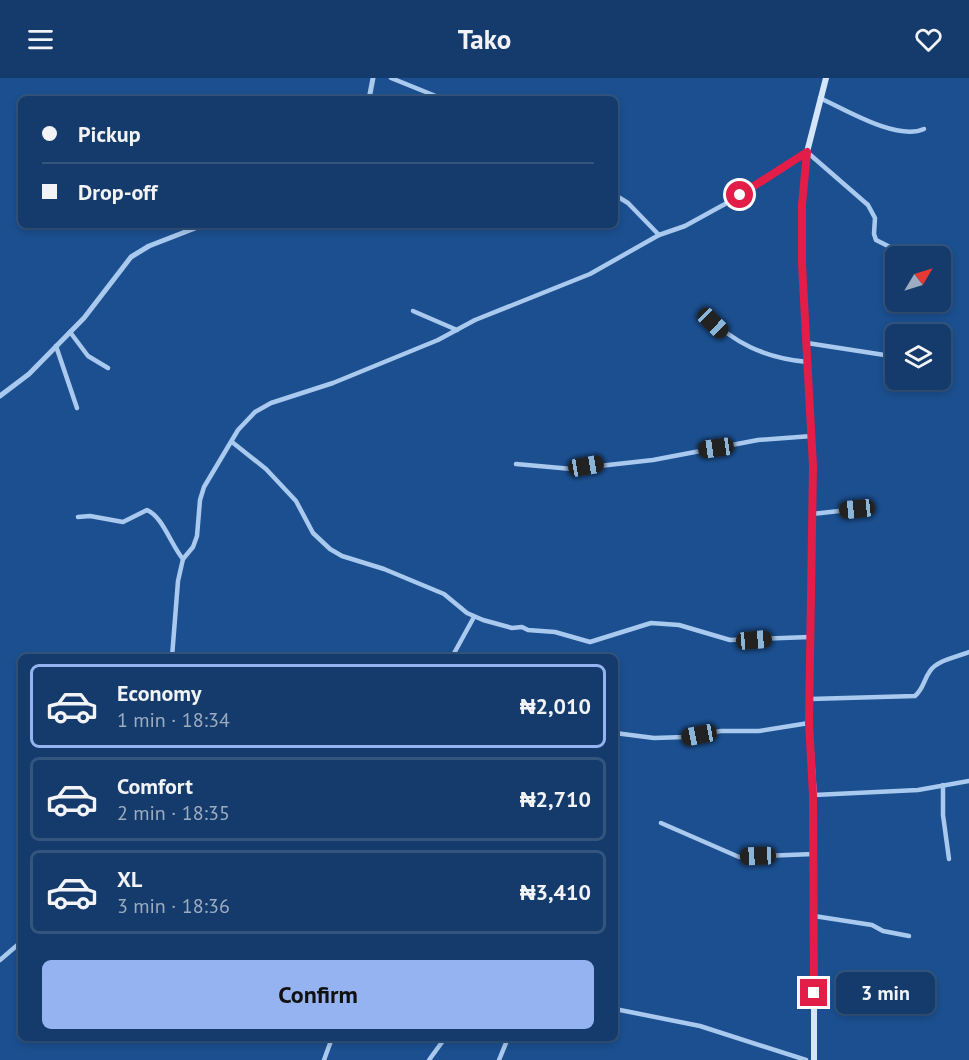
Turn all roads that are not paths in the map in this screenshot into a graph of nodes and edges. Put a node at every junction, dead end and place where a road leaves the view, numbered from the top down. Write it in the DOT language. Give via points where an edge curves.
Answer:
graph roads {
  1 [pos="373,78"];
  2 [pos="391,78"];
  3 [pos="826,78"];
  4 [pos="370,96"];
  5 [pos="436,96"];
  6 [pos="820,98"];
  7 [pos="924,129"];
  8 [pos="807,152"];
  9 [pos="618,197"];
  10 [pos="195,228"];
  11 [pos="659,236"];
  12 [pos="888,246"];
  13 [pos="413,310"];
  14 [pos="702,313"];
  15 [pos="457,330"];
  16 [pos="70,332"];
  17 [pos="807,343"];
  18 [pos="56,346"];
  19 [pos="885,355"];
  20 [pos="808,362"];
  21 [pos="108,368"];
  22 [pos="0,396"];
  23 [pos="77,408"];
  24 [pos="812,436"];
  25 [pos="232,442"];
  26 [pos="516,464"];
  27 [pos="857,509"];
  28 [pos="812,514"];
  29 [pos="78,517"];
  30 [pos="183,559"];
  31 [pos="474,617"];
  32 [pos="810,638"];
  33 [pos="969,652"];
  34 [pos="172,654"];
  35 [pos="454,654"];
  36 [pos="810,699"];
  37 [pos="809,723"];
  38 [pos="618,733"];
  39 [pos="969,781"];
  40 [pos="943,785"];
  41 [pos="813,795"];
  42 [pos="661,823"];
  43 [pos="814,854"];
  44 [pos="949,859"];
  45 [pos="814,916"];
  46 [pos="909,936"];
  47 [pos="18,945"];
  48 [pos="0,960"];
  49 [pos="618,1010"];
  50 [pos="331,1041"];
  51 [pos="443,1041"];
  52 [pos="506,1041"];
  53 [pos="324,1060"];
  54 [pos="429,1060"];
  55 [pos="499,1060"];
  56 [pos="806,1060"];
  57 [pos="814,1060"];
  1 -- 4 [label="street"];
  2 -- 5 [label="street"];
  3 -- 6 [label="main road"];
  6 -- 7 [label="street" via="896,130 912,134"];
  6 -- 8 [label="main road"];
  8 -- 11 [label="street" via="725,204"];
  8 -- 12 [label="street" via="868,205 875,218 876,240"];
  8 -- 17 [label="main road" via="802,229"];
  9 -- 11 [label="street"];
  10 -- 16 [label="street" via="131,257"];
  11 -- 15 [label="street" via="590,274"];
  13 -- 15 [label="street"];
  14 -- 20 [label="street" via="739,344 786,360"];
  15 -- 25 [label="street" via="333,383 271,403 244,420"];
  16 -- 18 [label="street"];
  16 -- 21 [label="street" via="88,356"];
  17 -- 19 [label="street"];
  17 -- 20 [label="main road"];
  18 -- 22 [label="street"];
  18 -- 23 [label="street"];
  20 -- 24 [label="main road"];
  24 -- 26 [label="street" via="758,440 653,460 572,469"];
  24 -- 28 [label="main road"];
  25 -- 30 [label="street" via="204,487 197,536"];
  25 -- 31 [label="street" via="275,478 296,501 313,533 330,549 444,594"];
  27 -- 28 [label="street"];
  28 -- 32 [label="main road"];
  29 -- 30 [label="street" via="123,522 147,510 161,521"];
  30 -- 34 [label="street"];
  31 -- 32 [label="street" via="590,642 651,623 679,625 730,640"];
  31 -- 35 [label="street"];
  32 -- 36 [label="main road"];
  33 -- 36 [label="street" via="936,665 915,696"];
  36 -- 37 [label="main road"];
  37 -- 38 [label="street" via="685,737"];
  37 -- 41 [label="main road"];
  39 -- 40 [label="street"];
  40 -- 41 [label="street" via="918,790"];
  40 -- 44 [label="street"];
  41 -- 43 [label="main road"];
  42 -- 43 [label="street" via="739,857"];
  43 -- 45 [label="main road"];
  45 -- 46 [label="street" via="872,925"];
  45 -- 57 [label="main road"];
  47 -- 48 [label="street"];
  49 -- 56 [label="street" via="700,1026"];
  50 -- 53 [label="street"];
  51 -- 54 [label="street"];
  52 -- 55 [label="street"];
}
